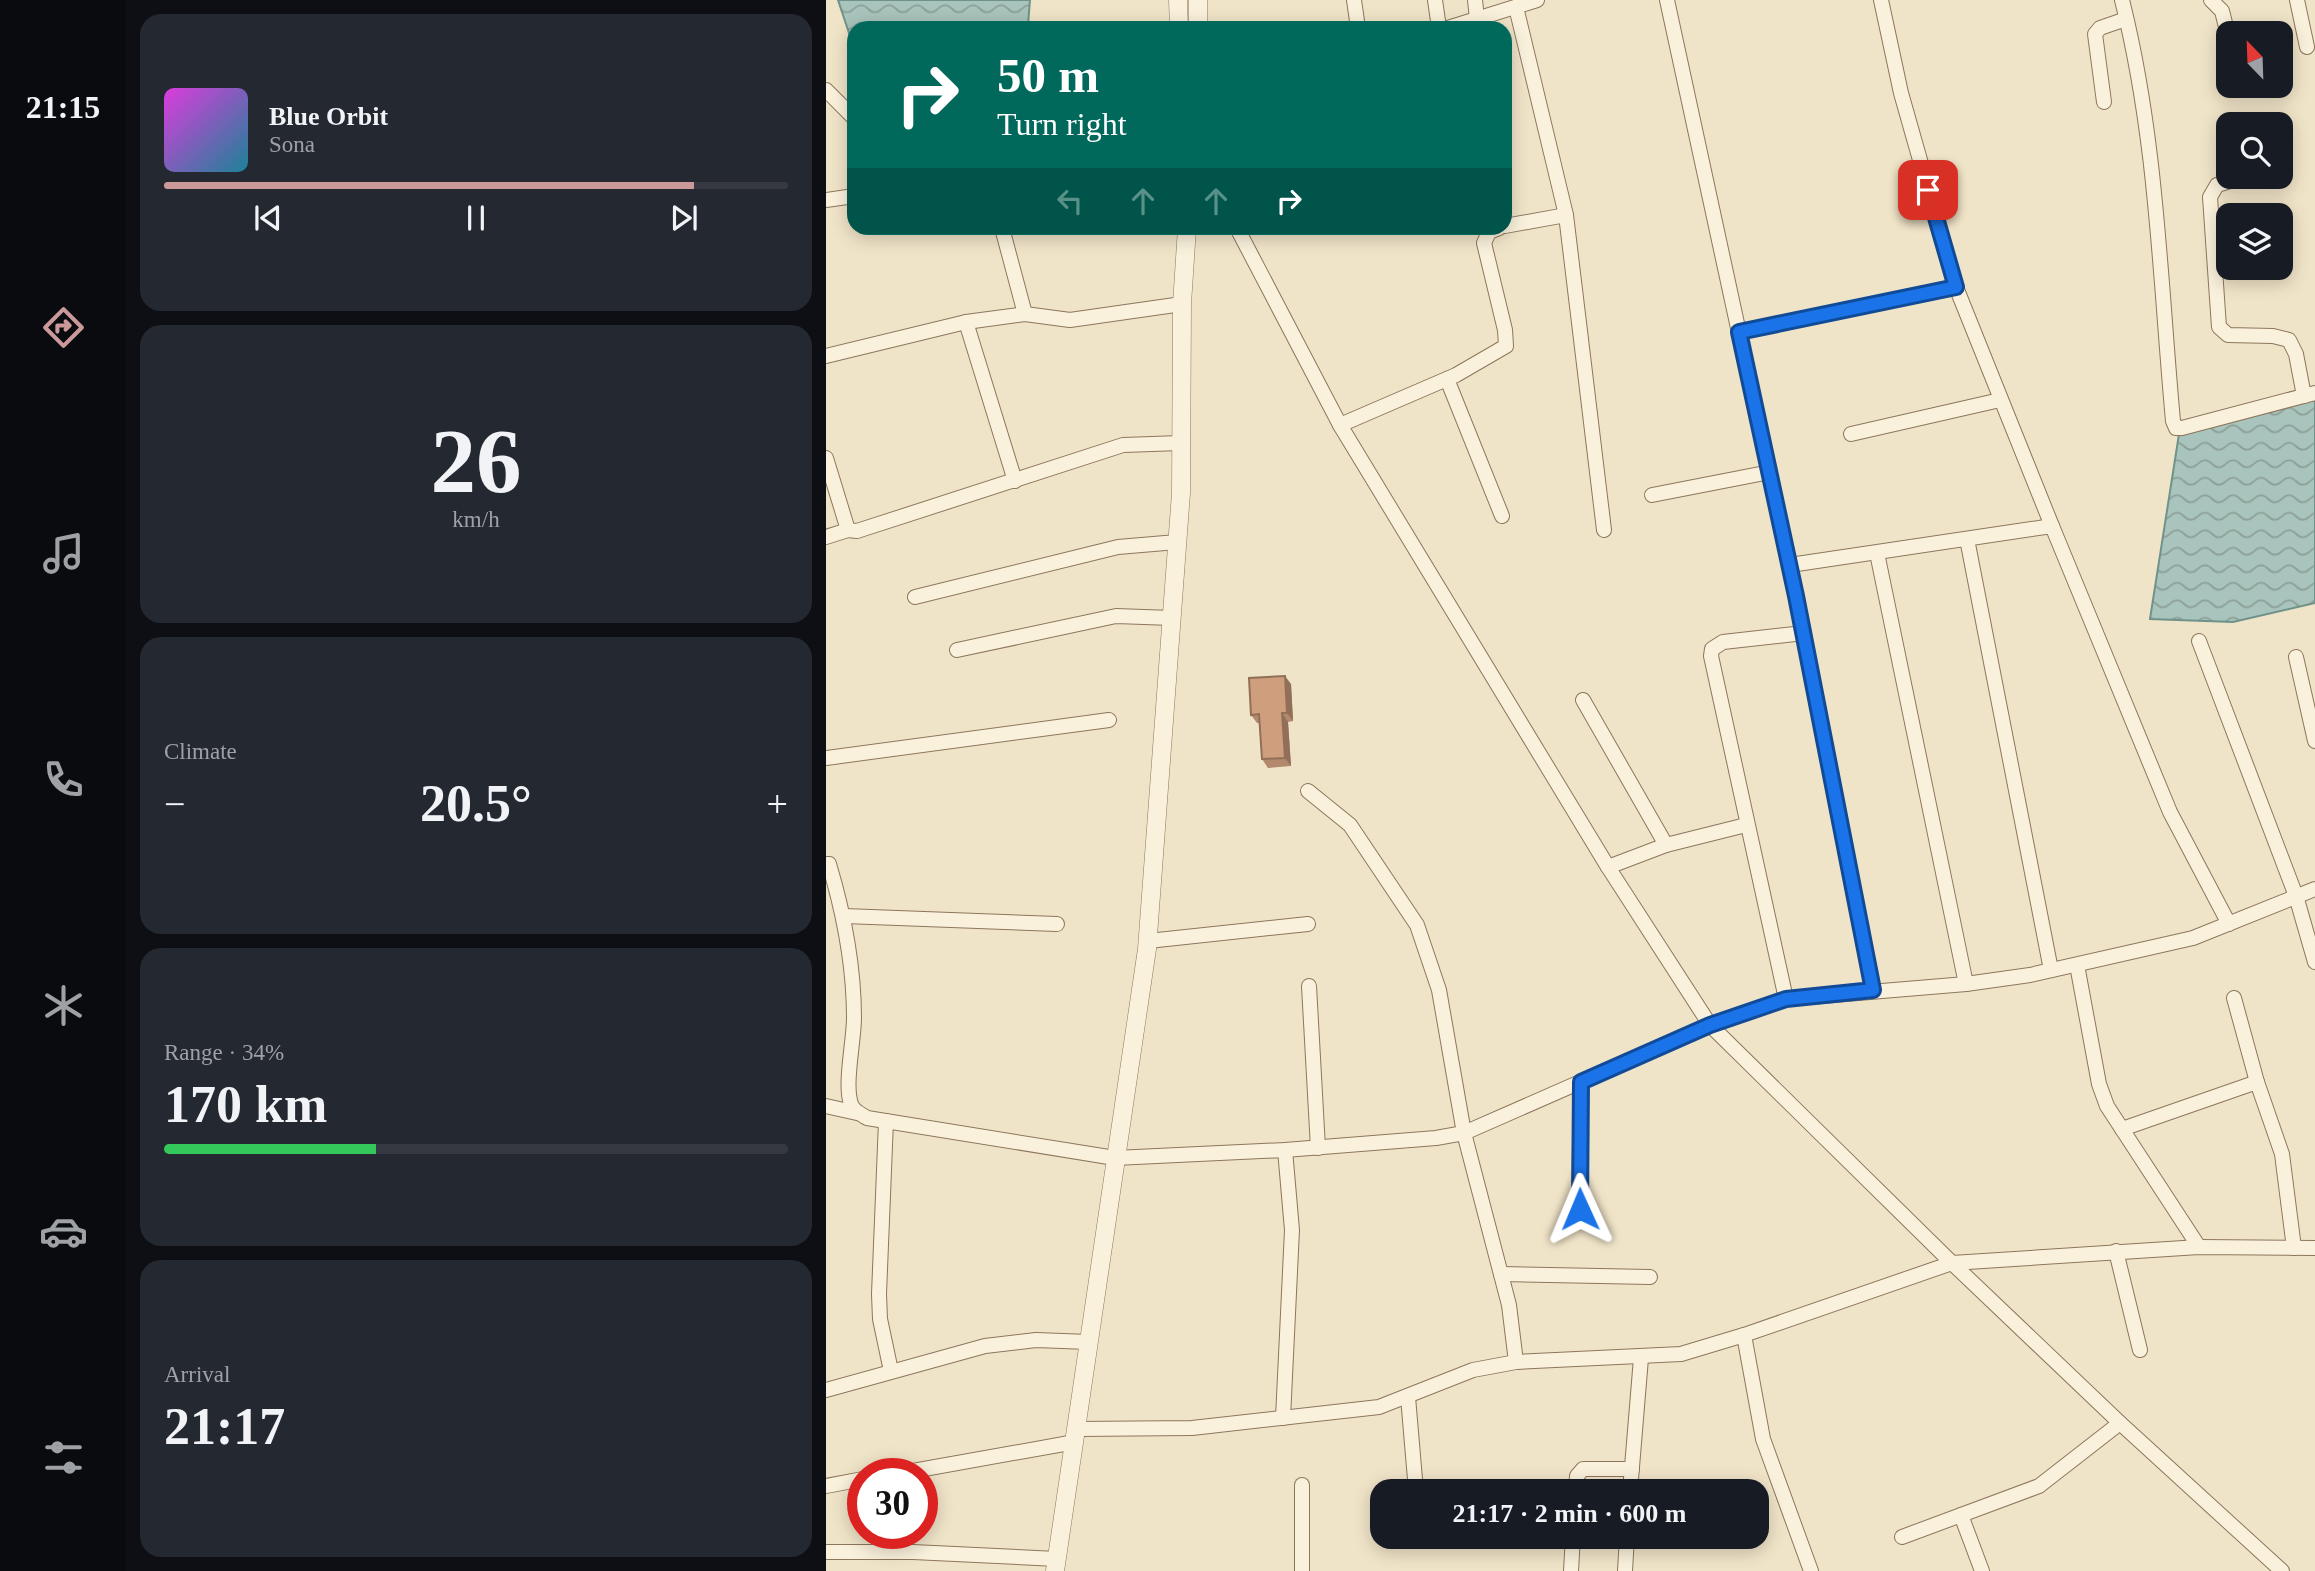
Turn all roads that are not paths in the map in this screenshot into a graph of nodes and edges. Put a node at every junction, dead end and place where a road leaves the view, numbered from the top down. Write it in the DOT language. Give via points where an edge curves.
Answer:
graph roads {
  1 [pos="1178,0"];
  2 [pos="1198,0"];
  3 [pos="1354,0"];
  4 [pos="1435,0"];
  5 [pos="1475,0"];
  6 [pos="1537,0"];
  7 [pos="1667,0"];
  8 [pos="1881,0"];
  9 [pos="2122,0"];
  10 [pos="2211,0"];
  11 [pos="2297,0"];
  12 [pos="1516,7"];
  13 [pos="1477,19"];
  14 [pos="2126,19"];
  15 [pos="1178,21"];
  16 [pos="1198,21"];
  17 [pos="1357,21"];
  18 [pos="1438,21"];
  19 [pos="1471,21"];
  20 [pos="2224,21"];
  21 [pos="2307,47"];
  22 [pos="826,90"];
  23 [pos="2104,102"];
  24 [pos="847,111"];
  25 [pos="2216,187"];
  26 [pos="847,197"];
  27 [pos="826,200"];
  28 [pos="1566,215"];
  29 [pos="1512,225"];
  30 [pos="1004,235"];
  31 [pos="1187,235"];
  32 [pos="1241,235"];
  33 [pos="1488,235"];
  34 [pos="1956,287"];
  35 [pos="1182,304"];
  36 [pos="1026,314"];
  37 [pos="965,322"];
  38 [pos="1739,332"];
  39 [pos="826,356"];
  40 [pos="1447,379"];
  41 [pos="2310,395"];
  42 [pos="2000,400"];
  43 [pos="1339,425"];
  44 [pos="1851,434"];
  45 [pos="1181,443"];
  46 [pos="826,458"];
  47 [pos="1769,472"];
  48 [pos="1015,481"];
  49 [pos="1651,495"];
  50 [pos="1502,516"];
  51 [pos="2052,526"];
  52 [pos="848,530"];
  53 [pos="1604,530"];
  54 [pos="826,537"];
  55 [pos="1967,539"];
  56 [pos="1177,542"];
  57 [pos="1877,553"];
  58 [pos="1790,565"];
  59 [pos="915,597"];
  60 [pos="1172,618"];
  61 [pos="1804,632"];
  62 [pos="2199,641"];
  63 [pos="957,650"];
  64 [pos="2296,657"];
  65 [pos="1583,700"];
  66 [pos="1109,720"];
  67 [pos="2315,741"];
  68 [pos="826,758"];
  69 [pos="1308,790"];
  70 [pos="1746,825"];
  71 [pos="1665,845"];
  72 [pos="827,861"];
  73 [pos="1608,867"];
  74 [pos="2315,889"];
  75 [pos="2296,896"];
  76 [pos="844,916"];
  77 [pos="1308,924"];
  78 [pos="2229,924"];
  79 [pos="1058,925"];
  80 [pos="1148,941"];
  81 [pos="2315,962"];
  82 [pos="2077,965"];
  83 [pos="2051,970"];
  84 [pos="1966,984"];
  85 [pos="1309,986"];
  86 [pos="1873,990"];
  87 [pos="2234,998"];
  88 [pos="1786,999"];
  89 [pos="1710,1025"];
  90 [pos="1581,1082"];
  91 [pos="2258,1082"];
  92 [pos="826,1106"];
  93 [pos="857,1112"];
  94 [pos="886,1121"];
  95 [pos="2122,1129"];
  96 [pos="1464,1133"];
  97 [pos="1318,1148"];
  98 [pos="1285,1150"];
  99 [pos="1115,1157"];
  100 [pos="1580,1209"];
  101 [pos="2199,1247"];
  102 [pos="2294,1248"];
  103 [pos="2315,1248"];
  104 [pos="2116,1251"];
  105 [pos="1952,1263"];
  106 [pos="1501,1274"];
  107 [pos="1650,1277"];
  108 [pos="1744,1335"];
  109 [pos="1089,1342"];
  110 [pos="2140,1350"];
  111 [pos="1641,1358"];
  112 [pos="1516,1362"];
  113 [pos="891,1371"];
  114 [pos="826,1390"];
  115 [pos="1408,1397"];
  116 [pos="1283,1418"];
  117 [pos="2120,1423"];
  118 [pos="1076,1436"];
  119 [pos="938,1465"];
  120 [pos="1632,1469"];
  121 [pos="1415,1479"];
  122 [pos="1577,1479"];
  123 [pos="1631,1479"];
  124 [pos="847,1482"];
  125 [pos="1302,1485"];
  126 [pos="826,1486"];
  127 [pos="1961,1515"];
  128 [pos="1902,1537"];
  129 [pos="1572,1549"];
  130 [pos="1626,1549"];
  131 [pos="826,1552"];
  132 [pos="1056,1565"];
  133 [pos="1302,1571"];
  134 [pos="1571,1571"];
  135 [pos="1625,1571"];
  136 [pos="1811,1571"];
  137 [pos="1982,1571"];
  138 [pos="2282,1571"];
  1 -- 15 [label="street"];
  2 -- 16 [label="street"];
  3 -- 17 [label="street"];
  4 -- 18 [label="street"];
  5 -- 13 [label="street"];
  6 -- 12 [label="street"];
  7 -- 38 [label="street"];
  8 -- 34 [label="street" via="1901,93"];
  9 -- 14 [label="street"];
  10 -- 20 [label="street"];
  11 -- 21 [label="street"];
  12 -- 13 [label="street"];
  12 -- 28 [label="street"];
  13 -- 19 [label="street"];
  14 -- 23 [label="street" via="2095,34"];
  14 -- 41 [label="street" via="2149,133 2176,428"];
  22 -- 24 [label="street"];
  25 -- 41 [label="street" via="2210,197 2220,327 2228,335 2289,340"];
  26 -- 27 [label="street"];
  28 -- 29 [label="street"];
  28 -- 53 [label="street"];
  30 -- 36 [label="street"];
  31 -- 35 [label="street"];
  32 -- 43 [label="street"];
  33 -- 40 [label="street" via="1484,243 1506,346"];
  34 -- 38 [label="street"];
  34 -- 42 [label="street"];
  35 -- 36 [label="street" via="1070,320"];
  35 -- 45 [label="street"];
  36 -- 37 [label="street"];
  37 -- 39 [label="street"];
  37 -- 48 [label="street"];
  38 -- 47 [label="street"];
  40 -- 43 [label="street"];
  40 -- 50 [label="street"];
  42 -- 44 [label="street"];
  42 -- 51 [label="street"];
  43 -- 73 [label="street"];
  45 -- 48 [label="street" via="1123,445"];
  45 -- 56 [label="street"];
  46 -- 52 [label="street"];
  47 -- 49 [label="street"];
  47 -- 58 [label="street"];
  48 -- 52 [label="street"];
  51 -- 55 [label="street"];
  51 -- 78 [label="street" via="2170,811"];
  52 -- 54 [label="street"];
  55 -- 57 [label="street"];
  55 -- 83 [label="street"];
  56 -- 59 [label="street" via="1118,547"];
  56 -- 60 [label="street"];
  57 -- 58 [label="street"];
  57 -- 84 [label="street"];
  58 -- 61 [label="street"];
  60 -- 63 [label="street" via="1116,616"];
  60 -- 80 [label="street"];
  61 -- 70 [label="street" via="1723,642 1712,649"];
  61 -- 86 [label="street"];
  62 -- 75 [label="street"];
  64 -- 67 [label="street"];
  65 -- 71 [label="street"];
  66 -- 68 [label="street"];
  69 -- 96 [label="street" via="1350,825 1417,925 1439,990"];
  70 -- 71 [label="street"];
  70 -- 88 [label="street"];
  71 -- 73 [label="street"];
  72 -- 76 [label="street"];
  73 -- 89 [label="street"];
  74 -- 75 [label="street"];
  75 -- 78 [label="street"];
  75 -- 81 [label="street"];
  76 -- 79 [label="street"];
  76 -- 93 [label="street" via="854,1017 850,1097"];
  77 -- 80 [label="street"];
  78 -- 82 [label="street" via="2193,938"];
  80 -- 99 [label="street"];
  82 -- 83 [label="street"];
  82 -- 95 [label="street" via="2099,1084"];
  83 -- 84 [label="street"];
  84 -- 86 [label="street"];
  85 -- 97 [label="street"];
  86 -- 88 [label="street"];
  87 -- 91 [label="street"];
  88 -- 89 [label="street"];
  89 -- 90 [label="street"];
  89 -- 105 [label="street"];
  90 -- 96 [label="street"];
  90 -- 100 [label="street"];
  91 -- 95 [label="street"];
  91 -- 102 [label="street" via="2286,1169"];
  92 -- 93 [label="street"];
  93 -- 94 [label="street"];
  94 -- 99 [label="street"];
  94 -- 113 [label="street" via="878,1294"];
  95 -- 101 [label="street"];
  96 -- 97 [label="street"];
  96 -- 106 [label="street"];
  97 -- 98 [label="street"];
  98 -- 99 [label="street"];
  98 -- 116 [label="street" via="1292,1230"];
  99 -- 109 [label="street"];
  101 -- 102 [label="street"];
  101 -- 104 [label="street"];
  102 -- 103 [label="street"];
  104 -- 105 [label="street"];
  104 -- 110 [label="street"];
  105 -- 108 [label="street"];
  105 -- 117 [label="street"];
  106 -- 107 [label="street"];
  106 -- 112 [label="street"];
  108 -- 111 [label="street" via="1681,1353"];
  108 -- 136 [label="street" via="1765,1448"];
  109 -- 113 [label="street" via="1036,1340 985,1346"];
  109 -- 118 [label="street"];
  111 -- 112 [label="street"];
  111 -- 120 [label="street"];
  112 -- 115 [label="street" via="1473,1370"];
  113 -- 114 [label="street"];
  115 -- 116 [label="street" via="1379,1407"];
  115 -- 121 [label="street"];
  116 -- 118 [label="street"];
  117 -- 127 [label="street" via="2039,1486"];
  117 -- 138 [label="street"];
  118 -- 119 [label="street"];
  118 -- 132 [label="street"];
  120 -- 122 [label="street" via="1583,1469"];
  120 -- 123 [label="street"];
  124 -- 126 [label="street"];
  125 -- 133 [label="street"];
  127 -- 128 [label="street"];
  127 -- 137 [label="street"];
  129 -- 134 [label="street"];
  130 -- 135 [label="street"];
  131 -- 132 [label="street" via="913,1552"];
}
